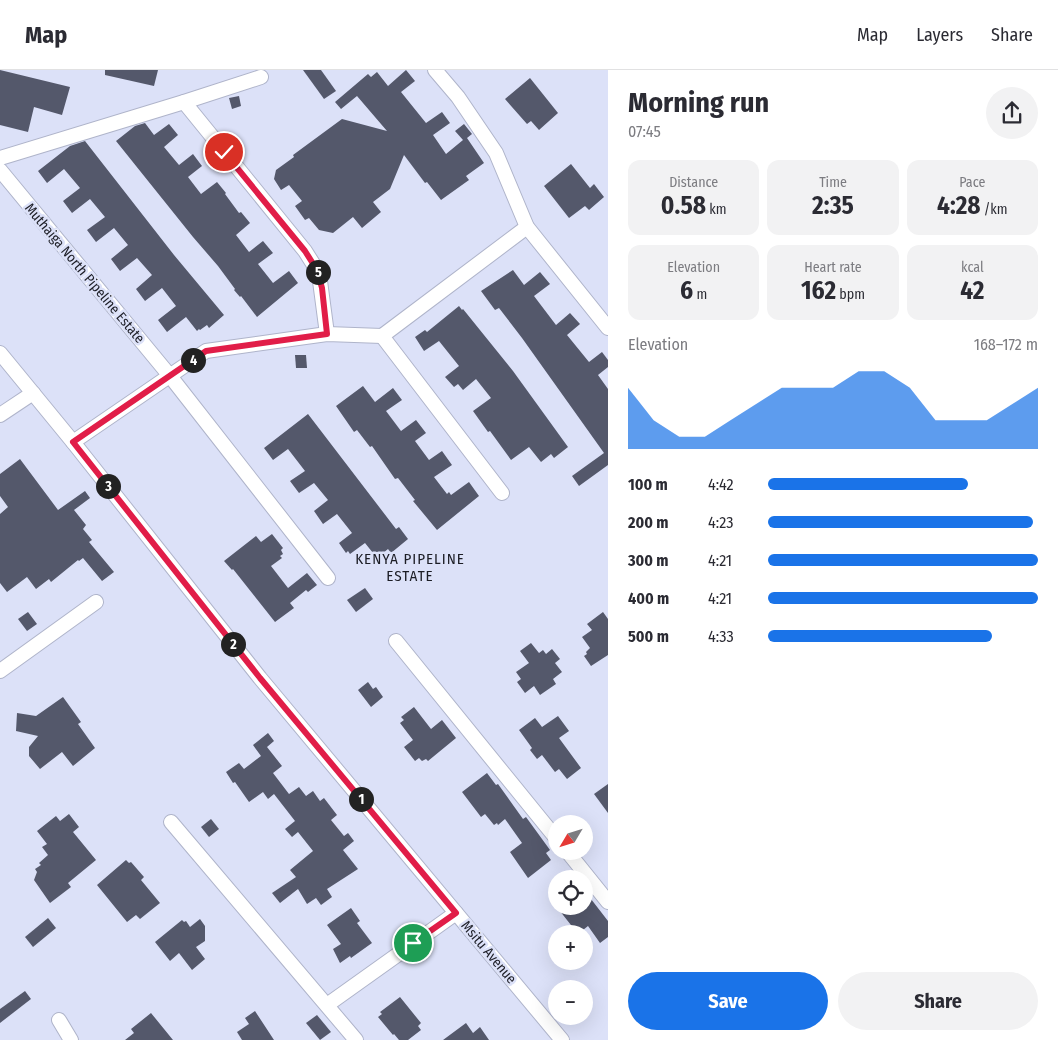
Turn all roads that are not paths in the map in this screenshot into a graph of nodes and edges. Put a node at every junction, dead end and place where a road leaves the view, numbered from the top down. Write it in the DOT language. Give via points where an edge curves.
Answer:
graph roads {
  1 [pos="435,70"];
  2 [pos="260,77"];
  3 [pos="184,102"];
  4 [pos="0,158"];
  5 [pos="0,170"];
  6 [pos="527,228"];
  7 [pos="608,328"];
  8 [pos="327,334"];
  9 [pos="382,336"];
  10 [pos="0,353"];
  11 [pos="170,376"];
  12 [pos="33,393"];
  13 [pos="0,415"];
  14 [pos="73,442"];
  15 [pos="502,493"];
  16 [pos="328,578"];
  17 [pos="96,602"];
  18 [pos="396,641"];
  19 [pos="0,671"];
  20 [pos="171,822"];
  21 [pos="548,828"];
  22 [pos="574,860"];
  23 [pos="608,902"];
  24 [pos="456,913"];
  25 [pos="327,1005"];
  26 [pos="59,1020"];
  27 [pos="71,1040"];
  28 [pos="356,1040"];
  29 [pos="562,1040"];
  1 -- 6 [label="street" via="458,97 496,153"];
  2 -- 3 [label="street"];
  3 -- 4 [label="street"];
  3 -- 8 [label="street" via="317,270"];
  5 -- 11 [label="street, Muthaiga North Pipeline Estate"];
  6 -- 7 [label="street"];
  6 -- 9 [label="street"];
  8 -- 9 [label="street"];
  8 -- 11 [label="street" via="206,351"];
  9 -- 15 [label="street"];
  10 -- 12 [label="street, Msitu Avenue"];
  11 -- 14 [label="street"];
  11 -- 16 [label="street, Muthaiga North Pipeline Estate"];
  12 -- 13 [label="street"];
  12 -- 14 [label="street, Msitu Avenue"];
  14 -- 24 [label="street, Msitu Avenue" via="260,678"];
  17 -- 19 [label="street"];
  18 -- 21 [label="street"];
  20 -- 25 [label="street"];
  22 -- 23 [label="street"];
  24 -- 25 [label="street"];
  24 -- 29 [label="street, Msitu Avenue"];
  25 -- 28 [label="street"];
  26 -- 27 [label="street"];
}
